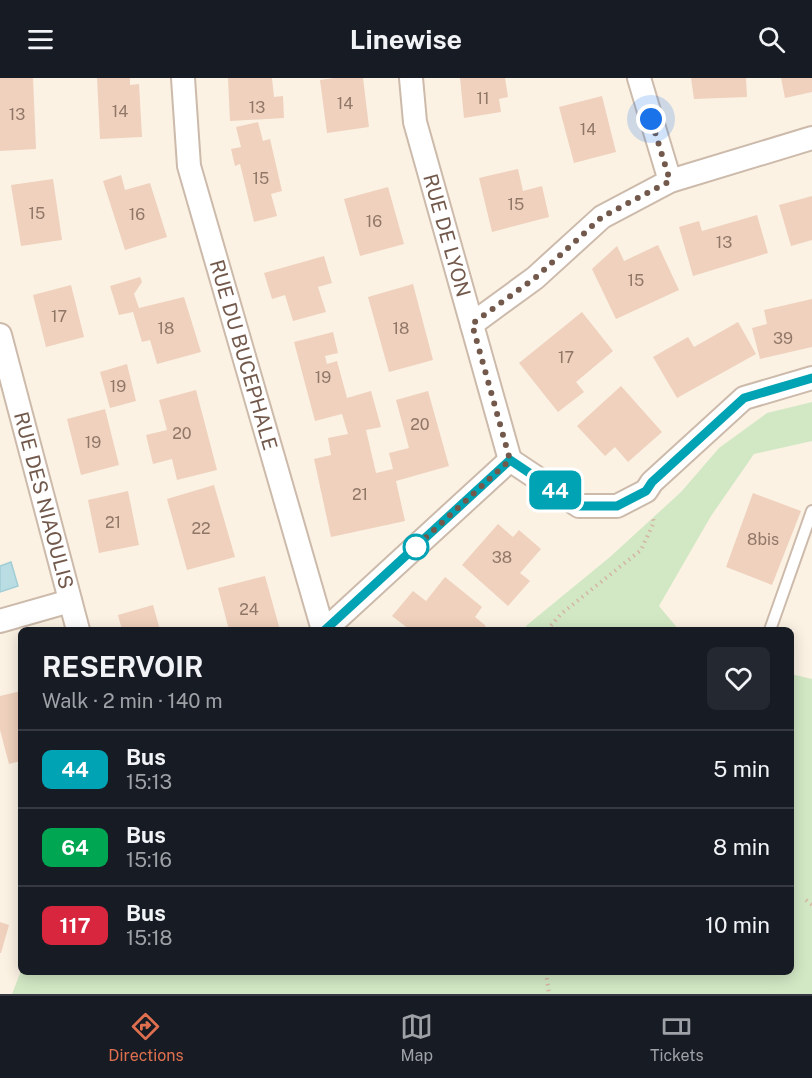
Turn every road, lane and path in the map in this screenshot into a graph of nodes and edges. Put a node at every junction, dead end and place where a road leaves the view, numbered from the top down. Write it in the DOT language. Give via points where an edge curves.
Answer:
graph roads {
  1 [pos="183,78"];
  2 [pos="411,78"];
  3 [pos="639,78"];
  4 [pos="812,138"];
  5 [pos="670,181"];
  6 [pos="472,324"];
  7 [pos="0,335"];
  8 [pos="812,378"];
  9 [pos="510,460"];
  10 [pos="646,491"];
  11 [pos="812,511"];
  12 [pos="70,601"];
  13 [pos="0,621"];
  14 [pos="77,627"];
  15 [pos="323,627"];
  16 [pos="327,627"];
  17 [pos="550,627"];
  18 [pos="771,627"];
  19 [pos="806,900"];
  20 [pos="812,905"];
  21 [pos="546,975"];
  22 [pos="549,994"];
  1 -- 15 [label="street, RUE DU BUCEPHALE" via="189,166"];
  2 -- 6 [label="street, RUE DE LYON" via="415,122"];
  3 -- 5 [label="street"];
  4 -- 5 [label="street"];
  5 -- 6 [label="street" via="602,217 535,278"];
  6 -- 9 [label="street, RUE DE LYON"];
  7 -- 12 [label="street, RUE DES NIAOULIS"];
  8 -- 10 [label="street" via="744,398"];
  9 -- 10 [label="street" via="579,506 617,506"];
  9 -- 16 [label="street"];
  10 -- 17 [label="path" via="654,522 641,550"];
  11 -- 18 [label="lane"];
  12 -- 13 [label="street"];
  12 -- 14 [label="street, RUE DES NIAOULIS"];
  19 -- 20 [label="path"];
  21 -- 22 [label="path"];
}
